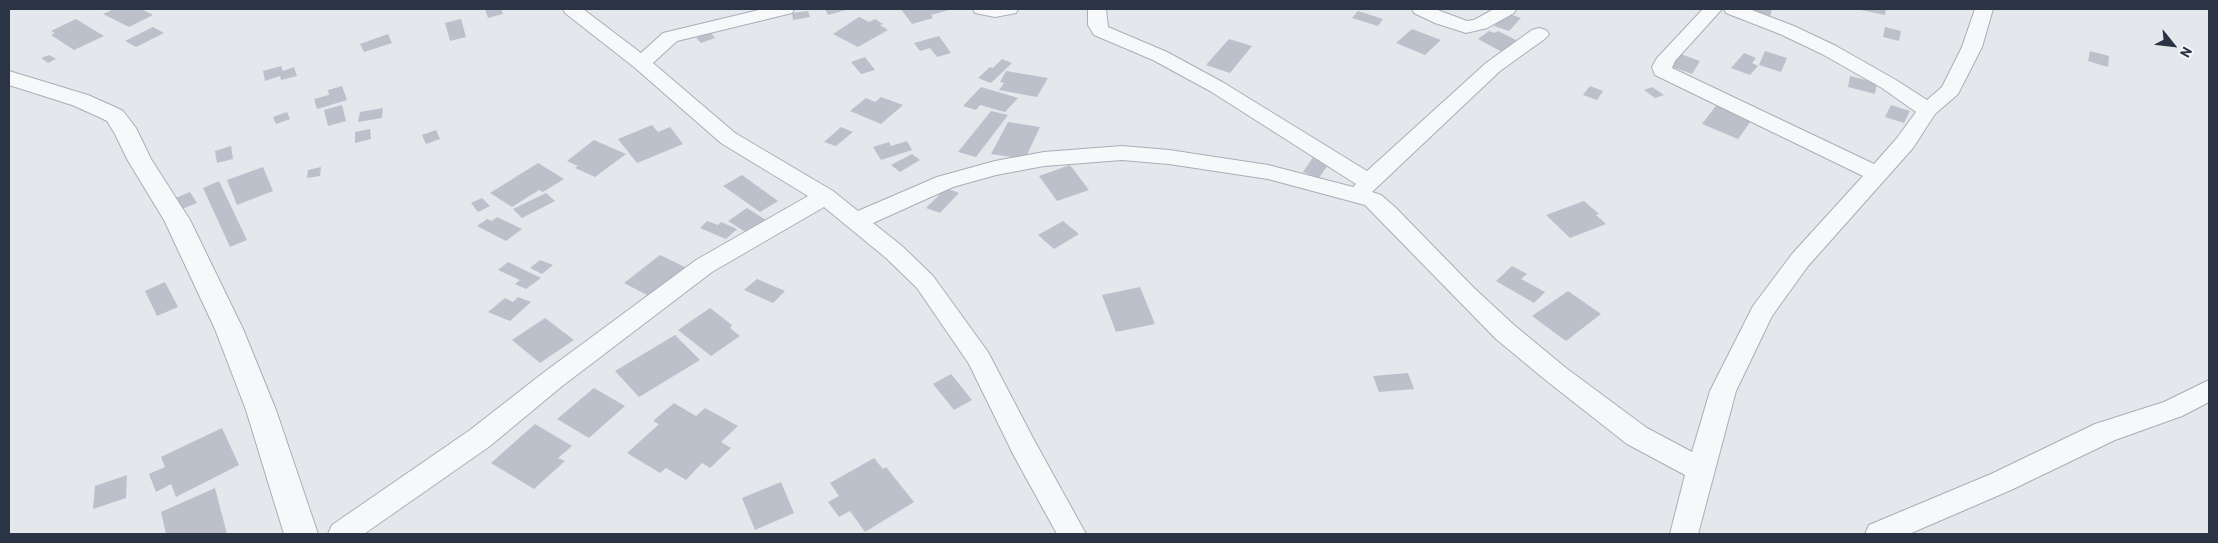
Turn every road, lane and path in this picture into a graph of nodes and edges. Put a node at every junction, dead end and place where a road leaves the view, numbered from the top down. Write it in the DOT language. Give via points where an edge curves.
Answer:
graph roads {
  1 [pos="572,9"];
  2 [pos="785,9"];
  3 [pos="982,9"];
  4 [pos="1008,9"];
  5 [pos="1098,9"];
  6 [pos="1421,9"];
  7 [pos="1506,9"];
  8 [pos="1713,9"];
  9 [pos="1733,9"];
  10 [pos="1984,9"];
  11 [pos="1539,34"];
  12 [pos="641,63"];
  13 [pos="9,78"];
  14 [pos="1928,110"];
  15 [pos="1877,174"];
  16 [pos="1364,189"];
  17 [pos="825,196"];
  18 [pos="856,221"];
  19 [pos="2209,390"];
  20 [pos="1700,470"];
  21 [pos="301,534"];
  22 [pos="342,534"];
  23 [pos="1072,534"];
  24 [pos="1684,534"];
  25 [pos="1879,534"];
  1 -- 12 [label="street"];
  2 -- 12 [label="street" via="670,38"];
  3 -- 4 [label="street"];
  5 -- 16 [label="street" via="1097,25 1101,31 1160,56 1217,87"];
  6 -- 7 [label="street" via="1466,27 1480,24"];
  8 -- 15 [label="street" via="1667,58 1662,72"];
  9 -- 14 [label="street" via="1829,50"];
  10 -- 14 [label="street" via="1972,47 1951,90"];
  11 -- 16 [label="street" via="1493,67"];
  12 -- 17 [label="street" via="728,138"];
  13 -- 21 [label="street" via="107,112 115,116 127,134 177,220 229,329 261,410"];
  14 -- 15 [label="street" via="1905,143"];
  15 -- 20 [label="street" via="1800,260 1762,312 1723,391"];
  16 -- 18 [label="street" via="1169,157 1122,153 1044,159 995,168 945,182"];
  16 -- 20 [label="street" via="1505,332 1637,436"];
  17 -- 18 [label="street"];
  17 -- 22 [label="street" via="704,266 480,438"];
  18 -- 23 [label="street" via="894,252 935,294 979,359"];
  19 -- 25 [label="street" via="2173,409 2105,432 2001,482"];
  20 -- 24 [label="street"];
}
